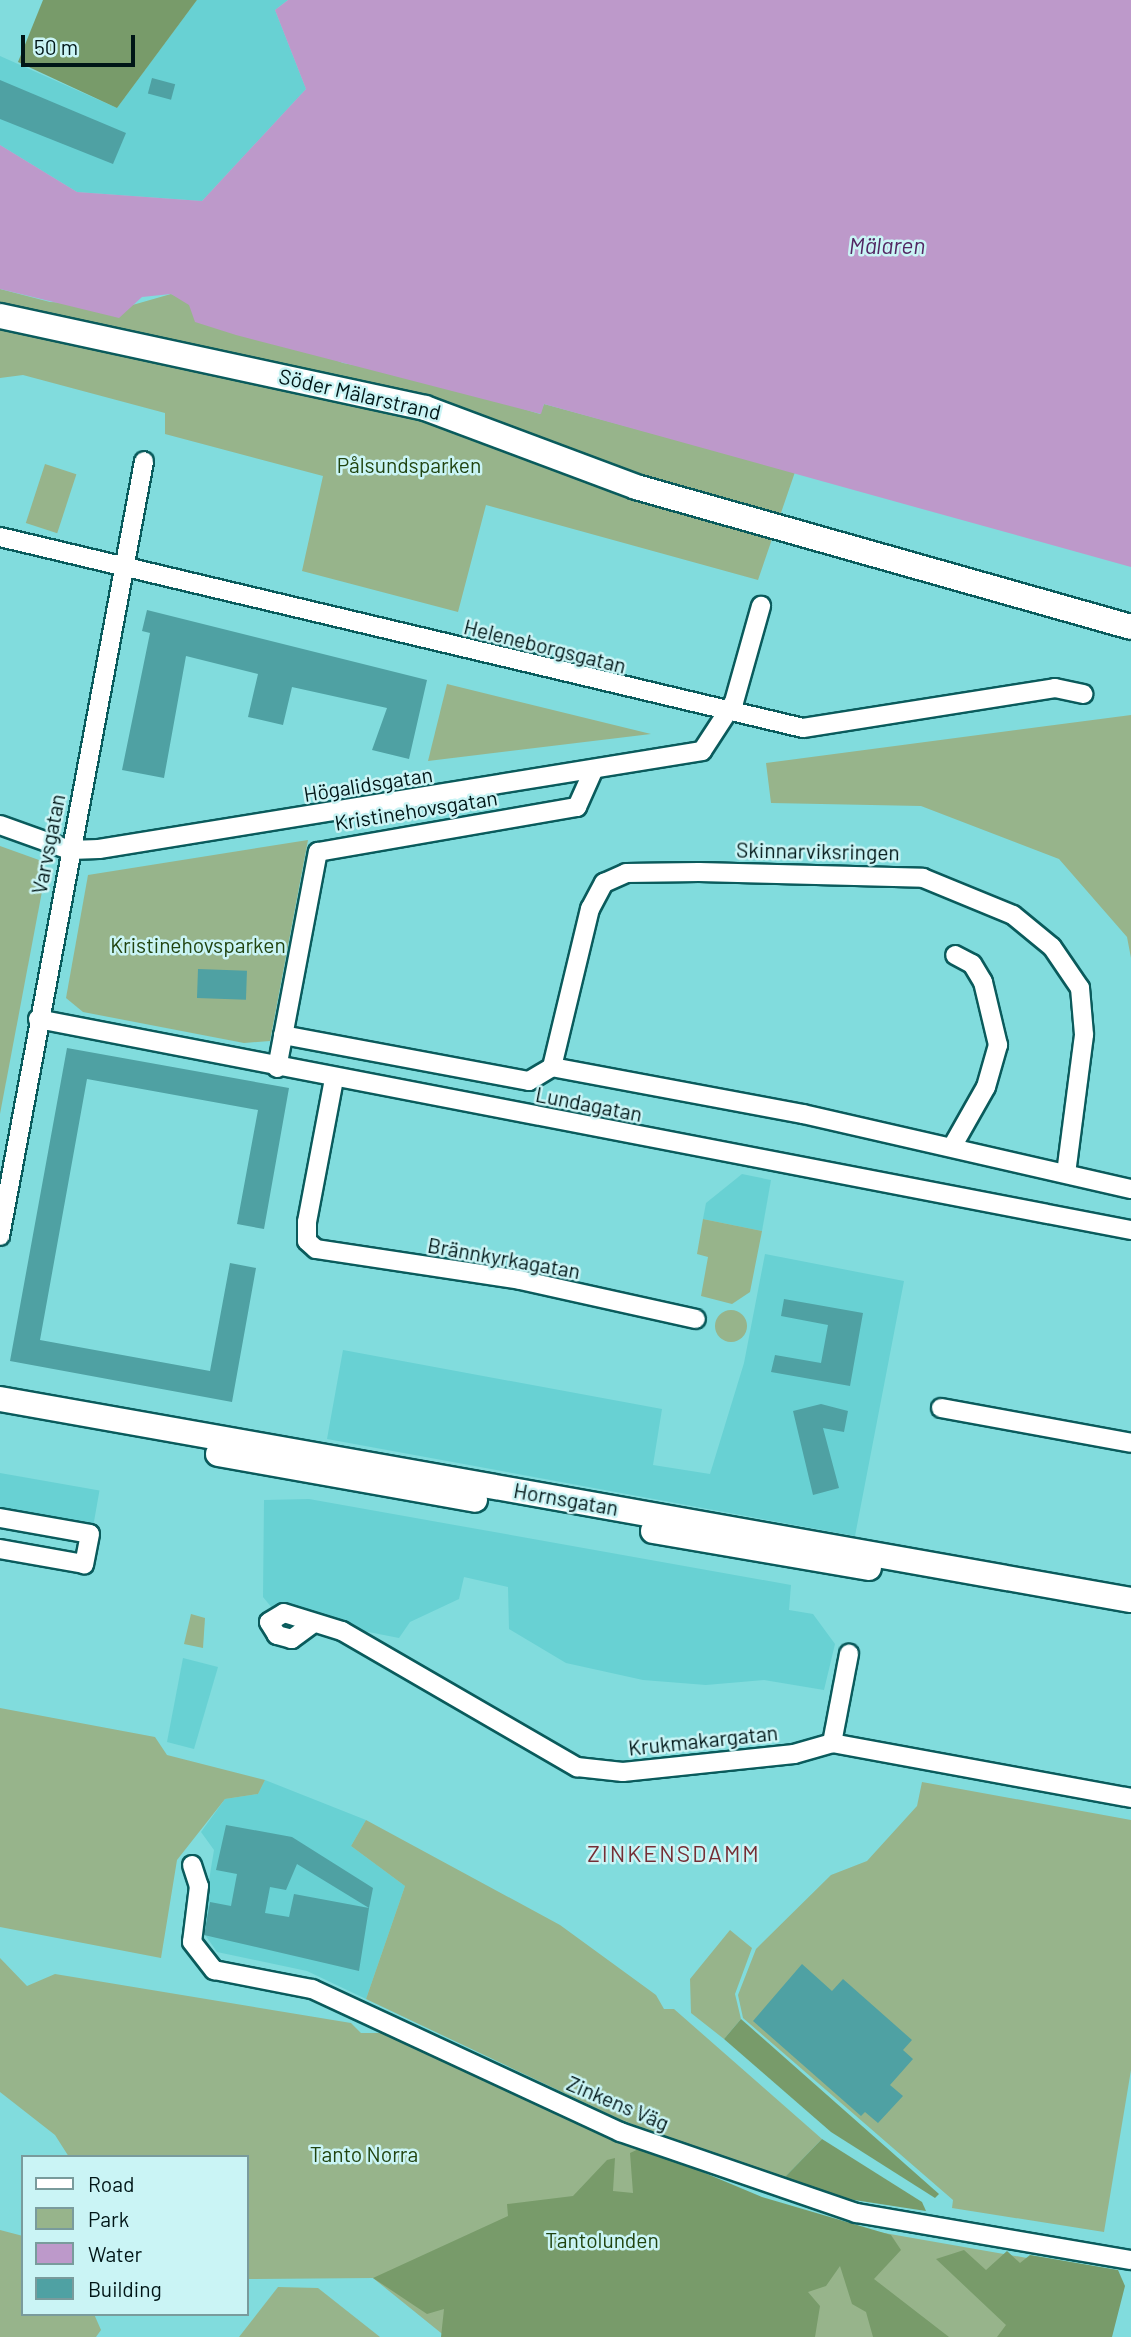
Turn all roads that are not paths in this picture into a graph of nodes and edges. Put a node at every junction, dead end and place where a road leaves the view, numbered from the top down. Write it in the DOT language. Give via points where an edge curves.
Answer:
graph roads {
  1 [pos="0,316"];
  2 [pos="144,461"];
  3 [pos="0,537"];
  4 [pos="123,566"];
  5 [pos="761,606"];
  6 [pos="1131,627"];
  7 [pos="1083,694"];
  8 [pos="722,712"];
  9 [pos="593,771"];
  10 [pos="0,825"];
  11 [pos="70,850"];
  12 [pos="955,955"];
  13 [pos="38,1019"];
  14 [pos="283,1035"];
  15 [pos="552,1067"];
  16 [pos="277,1068"];
  17 [pos="334,1079"];
  18 [pos="952,1147"];
  19 [pos="1066,1173"];
  20 [pos="1131,1189"];
  21 [pos="1131,1230"];
  22 [pos="0,1236"];
  23 [pos="696,1319"];
  24 [pos="0,1399"];
  25 [pos="941,1408"];
  26 [pos="0,1415"];
  27 [pos="1131,1443"];
  28 [pos="274,1456"];
  29 [pos="0,1518"];
  30 [pos="0,1549"];
  31 [pos="1131,1600"];
  32 [pos="1131,1616"];
  33 [pos="311,1625"];
  34 [pos="849,1654"];
  35 [pos="832,1743"];
  36 [pos="1131,1798"];
  37 [pos="192,1865"];
  38 [pos="1131,2260"];
  1 -- 6 [label="main road, Söder Mälarstrand" via="425,408 709,509 837,524 962,565 996,584"];
  2 -- 4 [label="street, Varvsgatan"];
  3 -- 4 [label="street, Heleneborgsgatan"];
  4 -- 8 [label="street, Heleneborgsgatan"];
  4 -- 11 [label="street, Varvsgatan"];
  5 -- 8 [label="street" via="734,702"];
  7 -- 8 [label="street, Heleneborgsgatan" via="1055,688 803,728"];
  8 -- 9 [label="street, Högalidsgatan" via="702,751"];
  9 -- 11 [label="street, Högalidsgatan"];
  9 -- 14 [label="street, Kristinehovsgatan" via="577,807 318,852"];
  10 -- 11 [label="street, Högalidsgatan"];
  11 -- 13 [label="street, Varvsgatan"];
  12 -- 18 [label="street" via="972,964 983,982 998,1045 986,1087"];
  13 -- 16 [label="street, Lundagatan"];
  13 -- 22 [label="street, Varvsgatan"];
  14 -- 15 [label="street, Lundagatan" via="529,1081"];
  14 -- 16 [label="street, Kristinehovsgatan"];
  15 -- 18 [label="street, Lundagatan"];
  15 -- 19 [label="street, Skinnarviksringen" via="590,909 604,883 626,873 923,878 974,895 1032,928 1080,988 1084,1035"];
  16 -- 17 [label="street, Lundagatan"];
  17 -- 21 [label="street, Lundagatan"];
  17 -- 23 [label="street, Brännkyrkagatan" via="307,1241 326,1255 520,1280"];
  18 -- 19 [label="street, Lundagatan"];
  19 -- 20 [label="street, Lundagatan"];
  24 -- 28 [label="main road, Hornsgatan"];
  25 -- 27 [label="street"];
  26 -- 28 [label="main road, Hornsgatan"];
  28 -- 31 [label="main road, Hornsgatan"];
  28 -- 32 [label="main road, Hornsgatan"];
  29 -- 30 [label="street" via="90,1534 84,1564"];
  33 -- 35 [label="street, Krukmakargatan" via="361,1640 577,1768 623,1772 794,1754"];
  34 -- 35 [label="street"];
  35 -- 36 [label="street, Krukmakargatan"];
  37 -- 38 [label="street, Zinkens Väg" via="199,1886 192,1942 214,1970 312,1989 620,2132 856,2213"];
}
